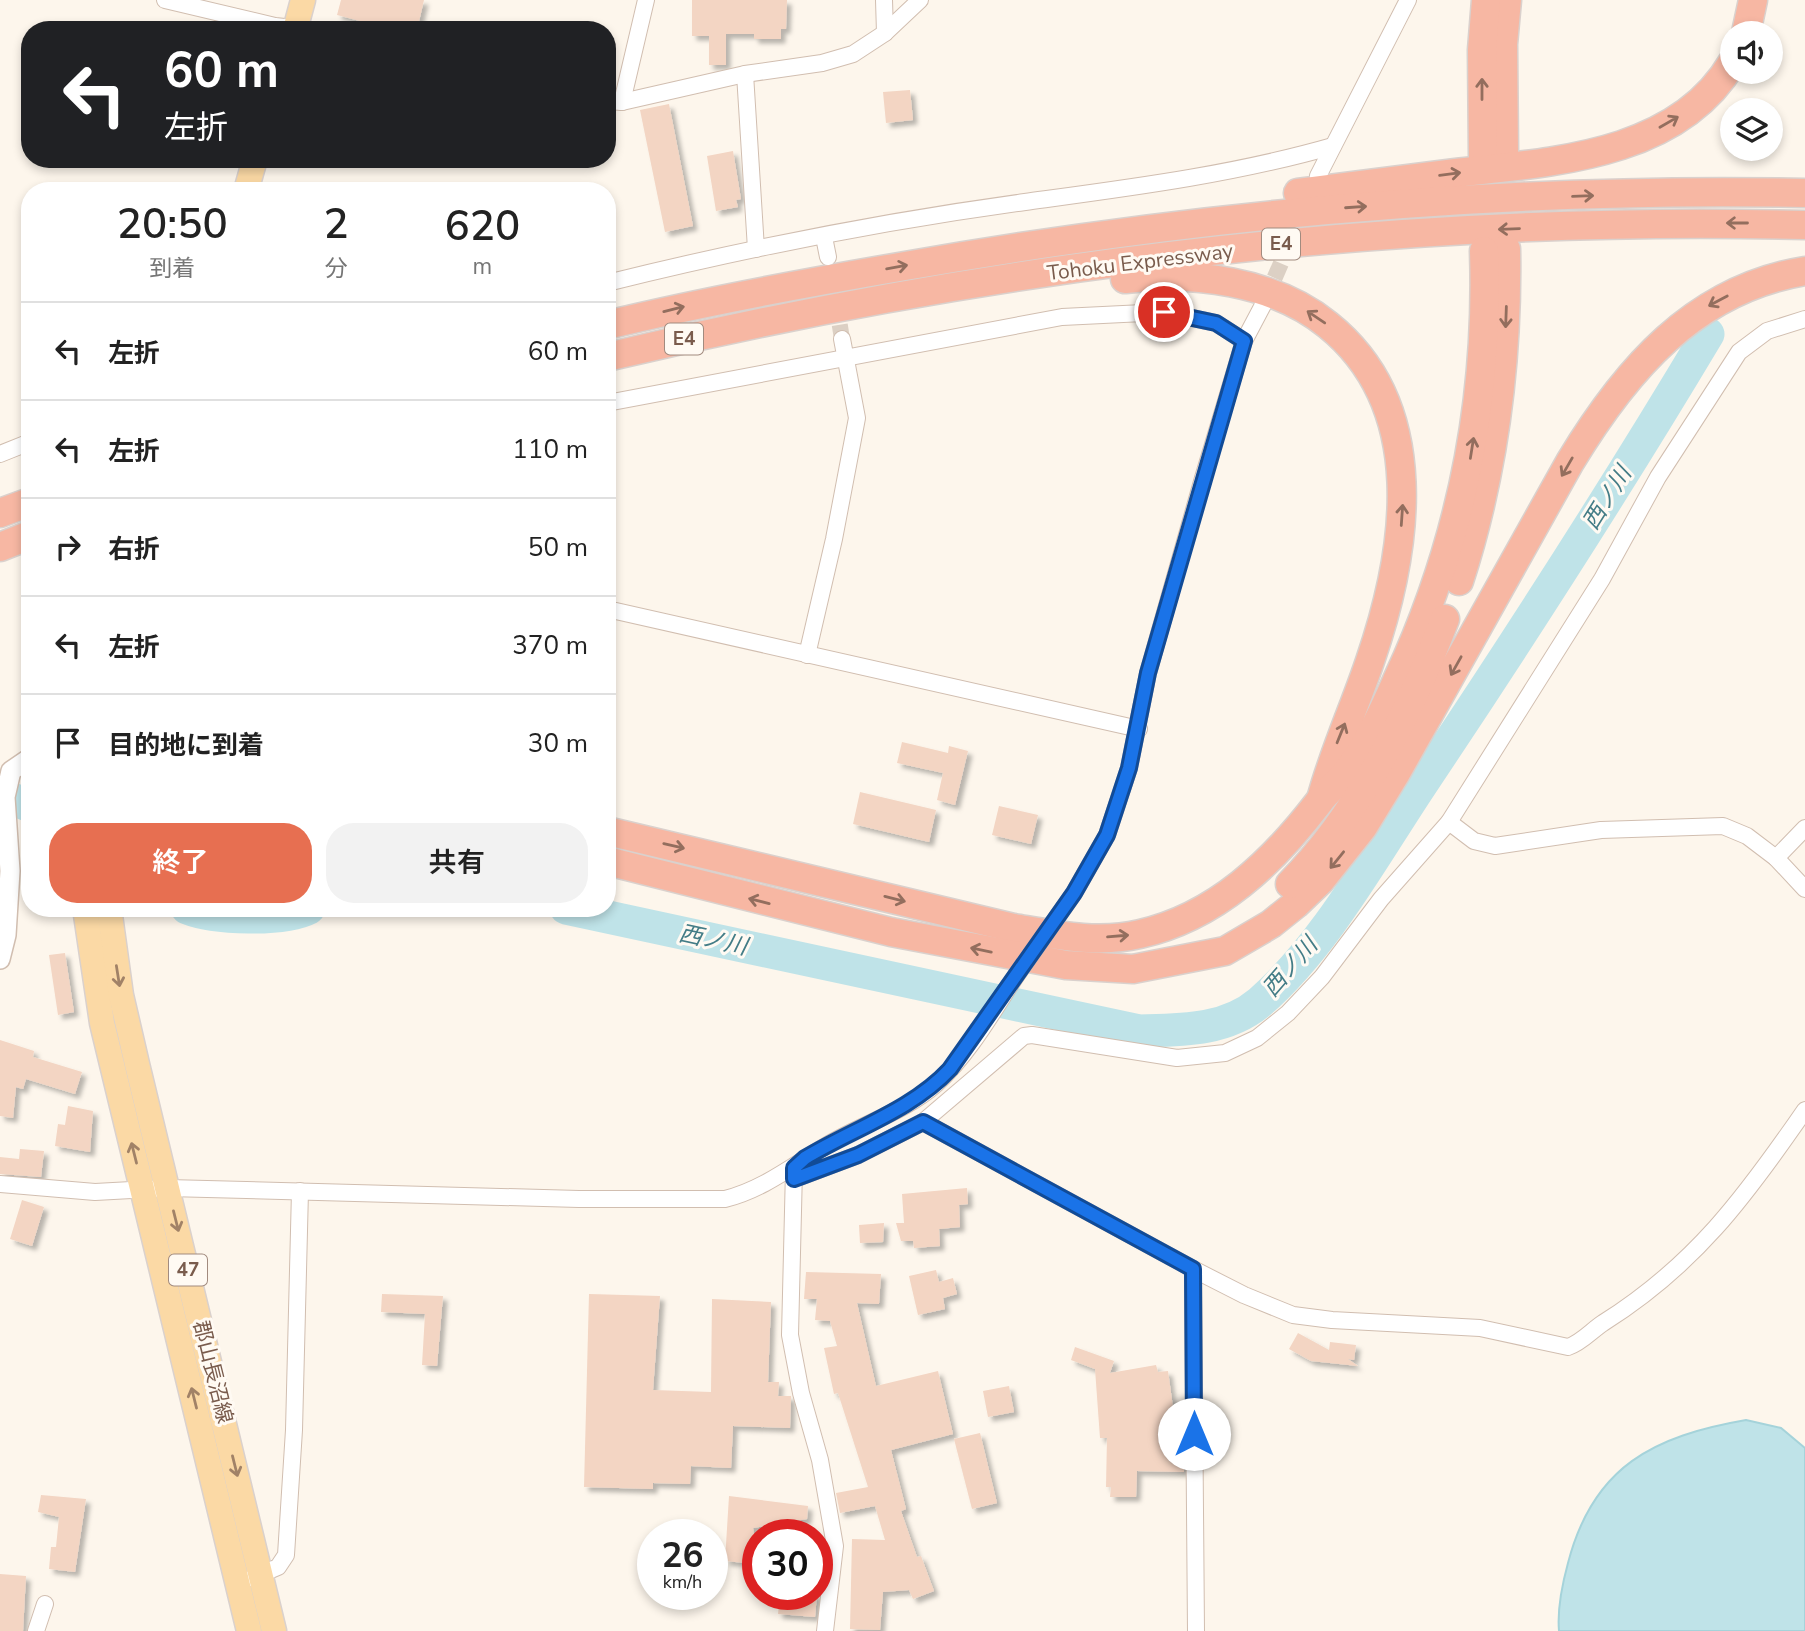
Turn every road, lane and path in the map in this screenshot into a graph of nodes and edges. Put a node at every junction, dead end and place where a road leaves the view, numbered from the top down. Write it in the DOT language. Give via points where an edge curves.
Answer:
graph roads {
  1 [pos="165,0"];
  2 [pos="303,0"];
  3 [pos="646,0"];
  4 [pos="884,0"];
  5 [pos="920,0"];
  6 [pos="1408,0"];
  7 [pos="1486,0"];
  8 [pos="1507,0"];
  9 [pos="1753,0"];
  10 [pos="254,21"];
  11 [pos="299,21"];
  12 [pos="1749,21"];
  13 [pos="884,33"];
  14 [pos="745,74"];
  15 [pos="1720,79"];
  16 [pos="616,95"];
  17 [pos="616,101"];
  18 [pos="1333,146"];
  19 [pos="1318,176"];
  20 [pos="1805,192"];
  21 [pos="1805,225"];
  22 [pos="824,237"];
  23 [pos="756,249"];
  24 [pos="996,250"];
  25 [pos="828,257"];
  26 [pos="1805,271"];
  27 [pos="616,281"];
  28 [pos="1263,305"];
  29 [pos="1805,319"];
  30 [pos="762,321"];
  31 [pos="616,323"];
  32 [pos="842,339"];
  33 [pos="1244,341"];
  34 [pos="616,355"];
  35 [pos="847,360"];
  36 [pos="616,401"];
  37 [pos="21,446"];
  38 [pos="0,454"];
  39 [pos="21,505"];
  40 [pos="0,513"];
  41 [pos="21,539"];
  42 [pos="0,547"];
  43 [pos="616,611"];
  44 [pos="807,655"];
  45 [pos="1139,729"];
  46 [pos="21,764"];
  47 [pos="1321,798"];
  48 [pos="1449,822"];
  49 [pos="1805,828"];
  50 [pos="616,833"];
  51 [pos="1776,858"];
  52 [pos="616,863"];
  53 [pos="1805,889"];
  54 [pos="86,917"];
  55 [pos="110,917"];
  56 [pos="1194,958"];
  57 [pos="0,959"];
  58 [pos="1805,1110"];
  59 [pos="923,1122"];
  60 [pos="794,1173"];
  61 [pos="0,1184"];
  62 [pos="156,1189"];
  63 [pos="300,1191"];
  64 [pos="1193,1269"];
  65 [pos="262,1575"];
  66 [pos="238,1581"];
  67 [pos="44,1605"];
  68 [pos="36,1631"];
  69 [pos="249,1631"];
  70 [pos="274,1631"];
  71 [pos="825,1631"];
  72 [pos="1196,1631"];
  1 -- 10 [label="street"];
  2 -- 11 [label="main road"];
  3 -- 16 [label="street"];
  4 -- 13 [label="street"];
  5 -- 13 [label="street"];
  6 -- 18 [label="street"];
  8 -- 7 [label="highway, one-way" via="1493,156 1482,50"];
  9 -- 12 [label="highway"];
  13 -- 14 [label="street" via="866,48 836,60"];
  14 -- 17 [label="street"];
  14 -- 23 [label="street"];
  24 -- 15 [label="highway, one-way" via="1097,225 1219,204 1605,151 1664,126 1688,111"];
  18 -- 19 [label="street"];
  18 -- 22 [label="street" via="1279,162"];
  24 -- 20 [label="highway, Tohoku Expressway / E4, one-way" via="1336,208 1642,194"];
  21 -- 30 [label="highway, Tohoku Expressway / E4, one-way" via="1613,225 1339,238 1096,266"];
  22 -- 23 [label="street"];
  22 -- 25 [label="street"];
  23 -- 27 [label="street"];
  31 -- 24 [label="highway, Tohoku Expressway / E4, one-way" via="759,291"];
  26 -- 56 [label="highway, one-way" via="1717,301 1644,358 1595,420 1363,827 1320,880 1271,924 1225,951"];
  28 -- 33 [label="street"];
  29 -- 48 [label="street" via="1756,337 1731,362"];
  30 -- 34 [label="highway, Tohoku Expressway / E4"];
  47 -- 30 [label="highway, one-way" via="1383,622 1402,518 1401,458 1389,412 1376,379 1340,335 1320,318 1274,293 1188,278 1139,278"];
  32 -- 35 [label="street"];
  33 -- 35 [label="street" via="1216,323 1141,311 1062,317"];
  33 -- 45 [label="street" via="1148,673"];
  35 -- 36 [label="street"];
  35 -- 44 [label="street" via="857,418"];
  37 -- 38 [label="street"];
  39 -- 40 [label="highway"];
  41 -- 42 [label="highway"];
  43 -- 44 [label="street"];
  44 -- 45 [label="street"];
  45 -- 60 [label="street, bridge" via="1107,835 1074,893 962,1056 935,1085 831,1142"];
  46 -- 57 [label="street" via="12,771 5,797 10,871"];
  50 -- 47 [label="highway, one-way" via="1014,928 1083,939 1140,934 1202,913 1274,857"];
  47 -- 56 [label="highway, one-way" via="1347,773 1387,702 1420,630 1449,548 1475,424 1495,250 1505,338 1489,462 1472,538 1424,673 1353,801 1304,869 1256,915"];
  48 -- 51 [label="street" via="1474,841 1495,846 1601,830 1723,826 1747,836"];
  48 -- 59 [label="street" via="1381,899 1322,978 1257,1038 1225,1053 1177,1058 1024,1036"];
  49 -- 51 [label="street"];
  51 -- 53 [label="street"];
  56 -- 52 [label="highway, one-way" via="1133,969 1013,957 878,929"];
  62 -- 54 [label="main road, 郡山長沼線 / 47, one-way" via="102,1023"];
  55 -- 62 [label="main road, 郡山長沼線 / 47, one-way"];
  58 -- 64 [label="street" via="1745,1195 1696,1252 1627,1308 1568,1347 1480,1328 1293,1314"];
  59 -- 60 [label="street" via="858,1155"];
  59 -- 64 [label="street"];
  60 -- 63 [label="street" via="743,1195 710,1200"];
  60 -- 71 [label="street" via="790,1335 835,1546"];
  61 -- 62 [label="street" via="95,1192"];
  62 -- 63 [label="street"];
  62 -- 65 [label="main road, 郡山長沼線 / 47, one-way"];
  66 -- 62 [label="main road, 郡山長沼線 / 47, one-way"];
  63 -- 65 [label="street" via="286,1555 278,1567"];
  64 -- 72 [label="street"];
  65 -- 66 [label="street"];
  65 -- 70 [label="main road, 郡山長沼線 / 47"];
  66 -- 69 [label="main road, 郡山長沼線 / 47"];
  67 -- 68 [label="street"];
}
